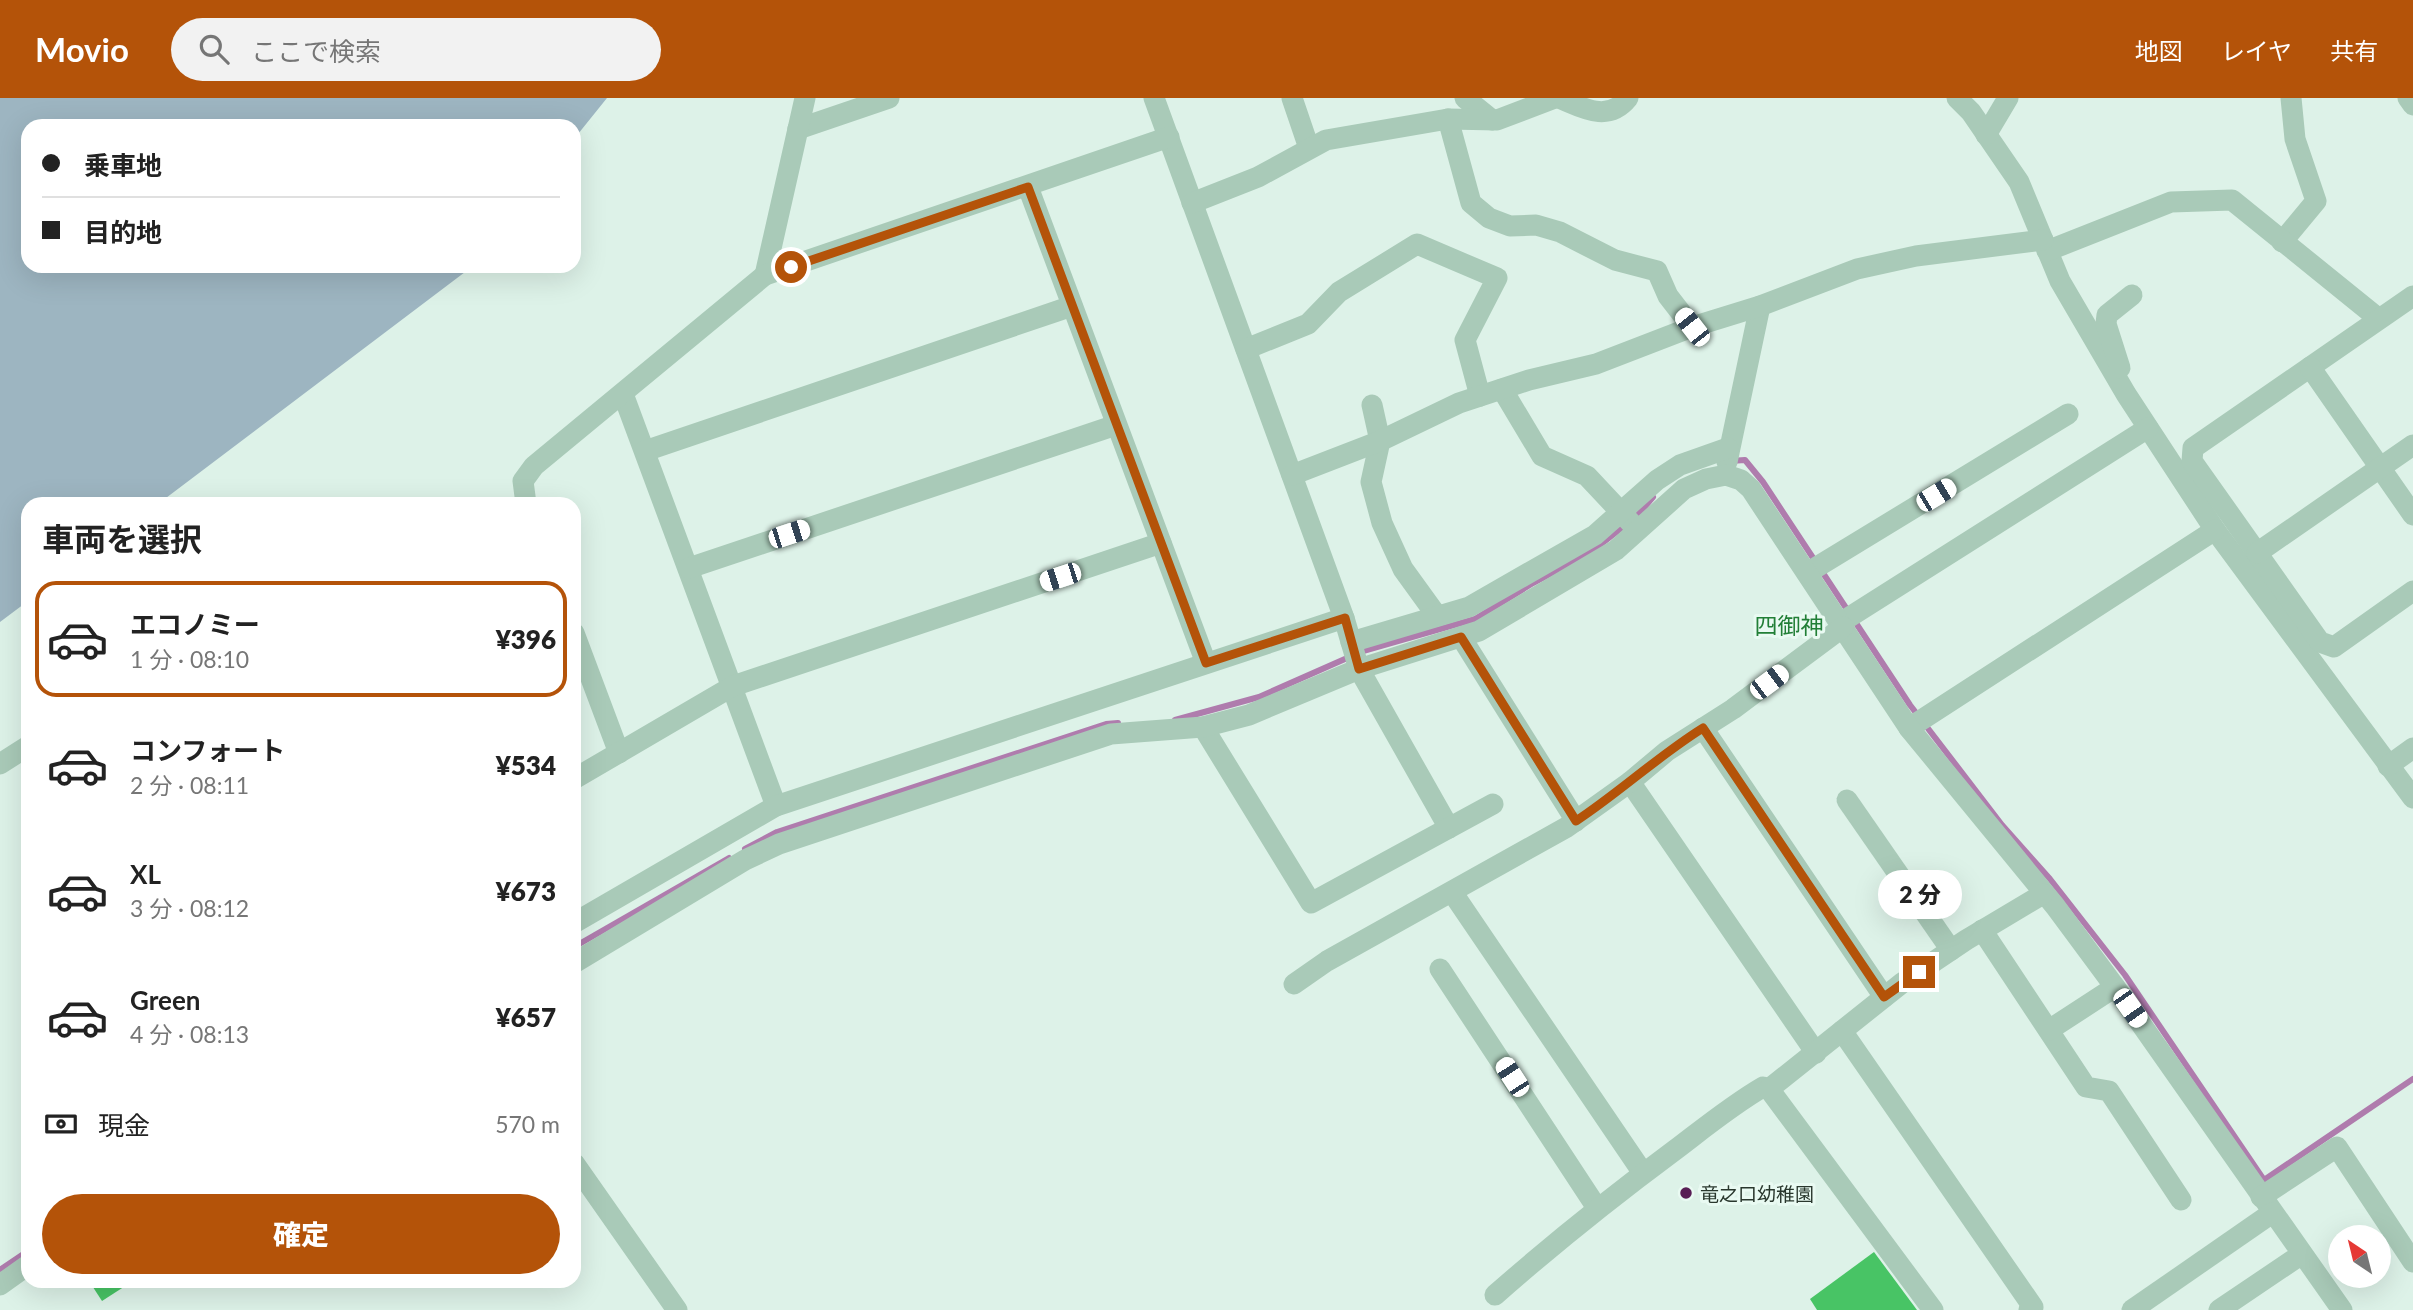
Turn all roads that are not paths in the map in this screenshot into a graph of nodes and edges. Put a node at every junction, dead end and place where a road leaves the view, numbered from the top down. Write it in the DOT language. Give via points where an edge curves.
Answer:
graph roads {
  1 [pos="806,98"];
  2 [pos="889,98"];
  3 [pos="1154,98"];
  4 [pos="1292,98"];
  5 [pos="1465,98"];
  6 [pos="1557,98"];
  7 [pos="1628,98"];
  8 [pos="1957,98"];
  9 [pos="2008,98"];
  10 [pos="2291,98"];
  11 [pos="1448,119"];
  12 [pos="1492,120"];
  13 [pos="799,129"];
  14 [pos="1986,135"];
  15 [pos="1169,136"];
  16 [pos="1309,148"];
  17 [pos="1028,187"];
  18 [pos="1192,203"];
  19 [pos="2282,242"];
  20 [pos="2045,245"];
  21 [pos="765,275"];
  22 [pos="2132,295"];
  23 [pos="2413,296"];
  24 [pos="1072,306"];
  25 [pos="1760,306"];
  26 [pos="2379,319"];
  27 [pos="1692,327"];
  28 [pos="1246,349"];
  29 [pos="2310,367"];
  30 [pos="1502,389"];
  31 [pos="623,394"];
  32 [pos="2126,394"];
  33 [pos="1480,396"];
  34 [pos="1372,405"];
  35 [pos="2068,414"];
  36 [pos="1116,425"];
  37 [pos="2148,428"];
  38 [pos="1380,441"];
  39 [pos="2413,445"];
  40 [pos="645,451"];
  41 [pos="1727,461"];
  42 [pos="2380,468"];
  43 [pos="1292,475"];
  44 [pos="525,497"];
  45 [pos="2413,514"];
  46 [pos="1631,522"];
  47 [pos="2215,530"];
  48 [pos="1161,543"];
  49 [pos="2257,553"];
  50 [pos="1817,567"];
  51 [pos="689,568"];
  52 [pos="2413,591"];
  53 [pos="1437,616"];
  54 [pos="1345,618"];
  55 [pos="1847,620"];
  56 [pos="1461,637"];
  57 [pos="1351,642"];
  58 [pos="581,652"];
  59 [pos="1206,663"];
  60 [pos="1359,669"];
  61 [pos="733,686"];
  62 [pos="1918,722"];
  63 [pos="1202,726"];
  64 [pos="1703,728"];
  65 [pos="2413,748"];
  66 [pos="21,750"];
  67 [pos="619,753"];
  68 [pos="0,764"];
  69 [pos="2388,766"];
  70 [pos="581,775"];
  71 [pos="1630,782"];
  72 [pos="2413,798"];
  73 [pos="1847,800"];
  74 [pos="1493,804"];
  75 [pos="776,806"];
  76 [pos="1576,821"];
  77 [pos="1449,828"];
  78 [pos="1452,892"];
  79 [pos="2043,894"];
  80 [pos="581,919"];
  81 [pos="1982,930"];
  82 [pos="1951,950"];
  83 [pos="581,958"];
  84 [pos="1440,969"];
  85 [pos="1294,984"];
  86 [pos="2115,987"];
  87 [pos="1884,997"];
  88 [pos="2049,1030"];
  89 [pos="1842,1031"];
  90 [pos="1816,1053"];
  91 [pos="1769,1089"];
  92 [pos="581,1173"];
  93 [pos="1643,1173"];
  94 [pos="2182,1200"];
  95 [pos="2267,1205"];
  96 [pos="1597,1208"];
  97 [pos="2302,1254"];
  98 [pos="2413,1262"];
  99 [pos="21,1270"];
  100 [pos="0,1285"];
  101 [pos="1495,1295"];
  102 [pos="677,1310"];
  103 [pos="1933,1310"];
  104 [pos="2029,1310"];
  105 [pos="2132,1310"];
  106 [pos="2219,1310"];
  107 [pos="2342,1310"];
  1 -- 13 [label="street"];
  2 -- 13 [label="street"];
  3 -- 15 [label="street"];
  4 -- 16 [label="street"];
  5 -- 12 [label="street"];
  6 -- 7 [label="street" via="1596,114 1620,107"];
  6 -- 12 [label="street"];
  8 -- 14 [label="street"];
  9 -- 14 [label="street"];
  10 -- 19 [label="street" via="2295,139 2316,201"];
  11 -- 12 [label="street"];
  11 -- 16 [label="street" via="1326,140"];
  11 -- 27 [label="street" via="1471,203 1489,218 1510,226 1536,225 1560,232 1615,260 1657,271 1668,296"];
  13 -- 21 [label="street"];
  14 -- 20 [label="street" via="2019,182"];
  15 -- 17 [label="street"];
  15 -- 18 [label="street"];
  16 -- 18 [label="street" via="1258,177"];
  17 -- 21 [label="street"];
  17 -- 24 [label="street"];
  18 -- 28 [label="street"];
  19 -- 20 [label="street" via="2232,200 2171,202"];
  19 -- 26 [label="street"];
  20 -- 25 [label="street" via="1916,256 1857,269"];
  20 -- 32 [label="street" via="2060,281"];
  21 -- 31 [label="street"];
  22 -- 32 [label="street" via="2107,315 2106,324"];
  23 -- 26 [label="street"];
  24 -- 36 [label="street"];
  24 -- 40 [label="street"];
  25 -- 27 [label="street"];
  25 -- 41 [label="street"];
  26 -- 29 [label="street"];
  27 -- 30 [label="street" via="1596,364"];
  28 -- 33 [label="street" via="1308,324 1339,292 1416,244 1496,278 1465,340"];
  28 -- 43 [label="street"];
  29 -- 42 [label="street"];
  29 -- 49 [label="street" via="2193,448 2192,461"];
  30 -- 33 [label="street"];
  30 -- 46 [label="street" via="1542,456 1587,476"];
  31 -- 40 [label="street"];
  31 -- 44 [label="street" via="534,466 523,481"];
  32 -- 37 [label="street"];
  33 -- 38 [label="street"];
  34 -- 38 [label="street"];
  35 -- 50 [label="street"];
  36 -- 48 [label="street"];
  36 -- 51 [label="street"];
  37 -- 47 [label="street"];
  37 -- 55 [label="street"];
  38 -- 43 [label="street"];
  38 -- 53 [label="street" via="1371,482 1382,523 1403,569"];
  39 -- 42 [label="street"];
  40 -- 51 [label="street"];
  41 -- 46 [label="street" via="1680,465 1657,480"];
  41 -- 50 [label="street"];
  42 -- 45 [label="street"];
  42 -- 49 [label="street"];
  43 -- 54 [label="street"];
  46 -- 53 [label="street" via="1595,535 1469,607"];
  46 -- 56 [label="street" via="1616,550 1479,632"];
  47 -- 62 [label="street"];
  47 -- 69 [label="street"];
  48 -- 59 [label="street"];
  48 -- 61 [label="street"];
  49 -- 52 [label="street" via="2320,642 2334,648"];
  50 -- 55 [label="street"];
  51 -- 61 [label="street"];
  53 -- 57 [label="street"];
  54 -- 57 [label="street"];
  54 -- 59 [label="street"];
  55 -- 62 [label="street"];
  55 -- 64 [label="street"];
  56 -- 60 [label="street"];
  56 -- 76 [label="street"];
  57 -- 60 [label="street"];
  58 -- 67 [label="street"];
  59 -- 75 [label="street"];
  60 -- 63 [label="street" via="1249,715"];
  60 -- 77 [label="street"];
  61 -- 67 [label="street"];
  61 -- 75 [label="street"];
  62 -- 79 [label="street"];
  63 -- 77 [label="street" via="1311,903"];
  63 -- 83 [label="street" via="1111,734 779,845 745,860"];
  64 -- 71 [label="street"];
  64 -- 87 [label="street"];
  65 -- 69 [label="street"];
  66 -- 68 [label="street"];
  67 -- 70 [label="street"];
  69 -- 72 [label="street"];
  71 -- 76 [label="street"];
  71 -- 90 [label="street"];
  73 -- 82 [label="street"];
  74 -- 77 [label="street"];
  75 -- 80 [label="street"];
  76 -- 78 [label="street"];
  78 -- 85 [label="street"];
  78 -- 93 [label="street"];
  79 -- 81 [label="street"];
  79 -- 86 [label="street"];
  81 -- 82 [label="street"];
  81 -- 88 [label="street"];
  82 -- 87 [label="street"];
  84 -- 96 [label="street"];
  86 -- 88 [label="street"];
  86 -- 95 [label="street"];
  87 -- 89 [label="street"];
  88 -- 94 [label="street" via="2086,1087 2109,1091"];
  89 -- 90 [label="street"];
  89 -- 104 [label="street" via="2033,1307"];
  90 -- 91 [label="street"];
  91 -- 93 [label="street" via="1763,1087 1745,1098"];
  91 -- 103 [label="street"];
  92 -- 102 [label="street"];
  93 -- 96 [label="street"];
  95 -- 97 [label="street"];
  95 -- 98 [label="street" via="2337,1147"];
  95 -- 105 [label="street"];
  96 -- 101 [label="street"];
  97 -- 106 [label="street"];
  97 -- 107 [label="street"];
  99 -- 100 [label="street"];
}
